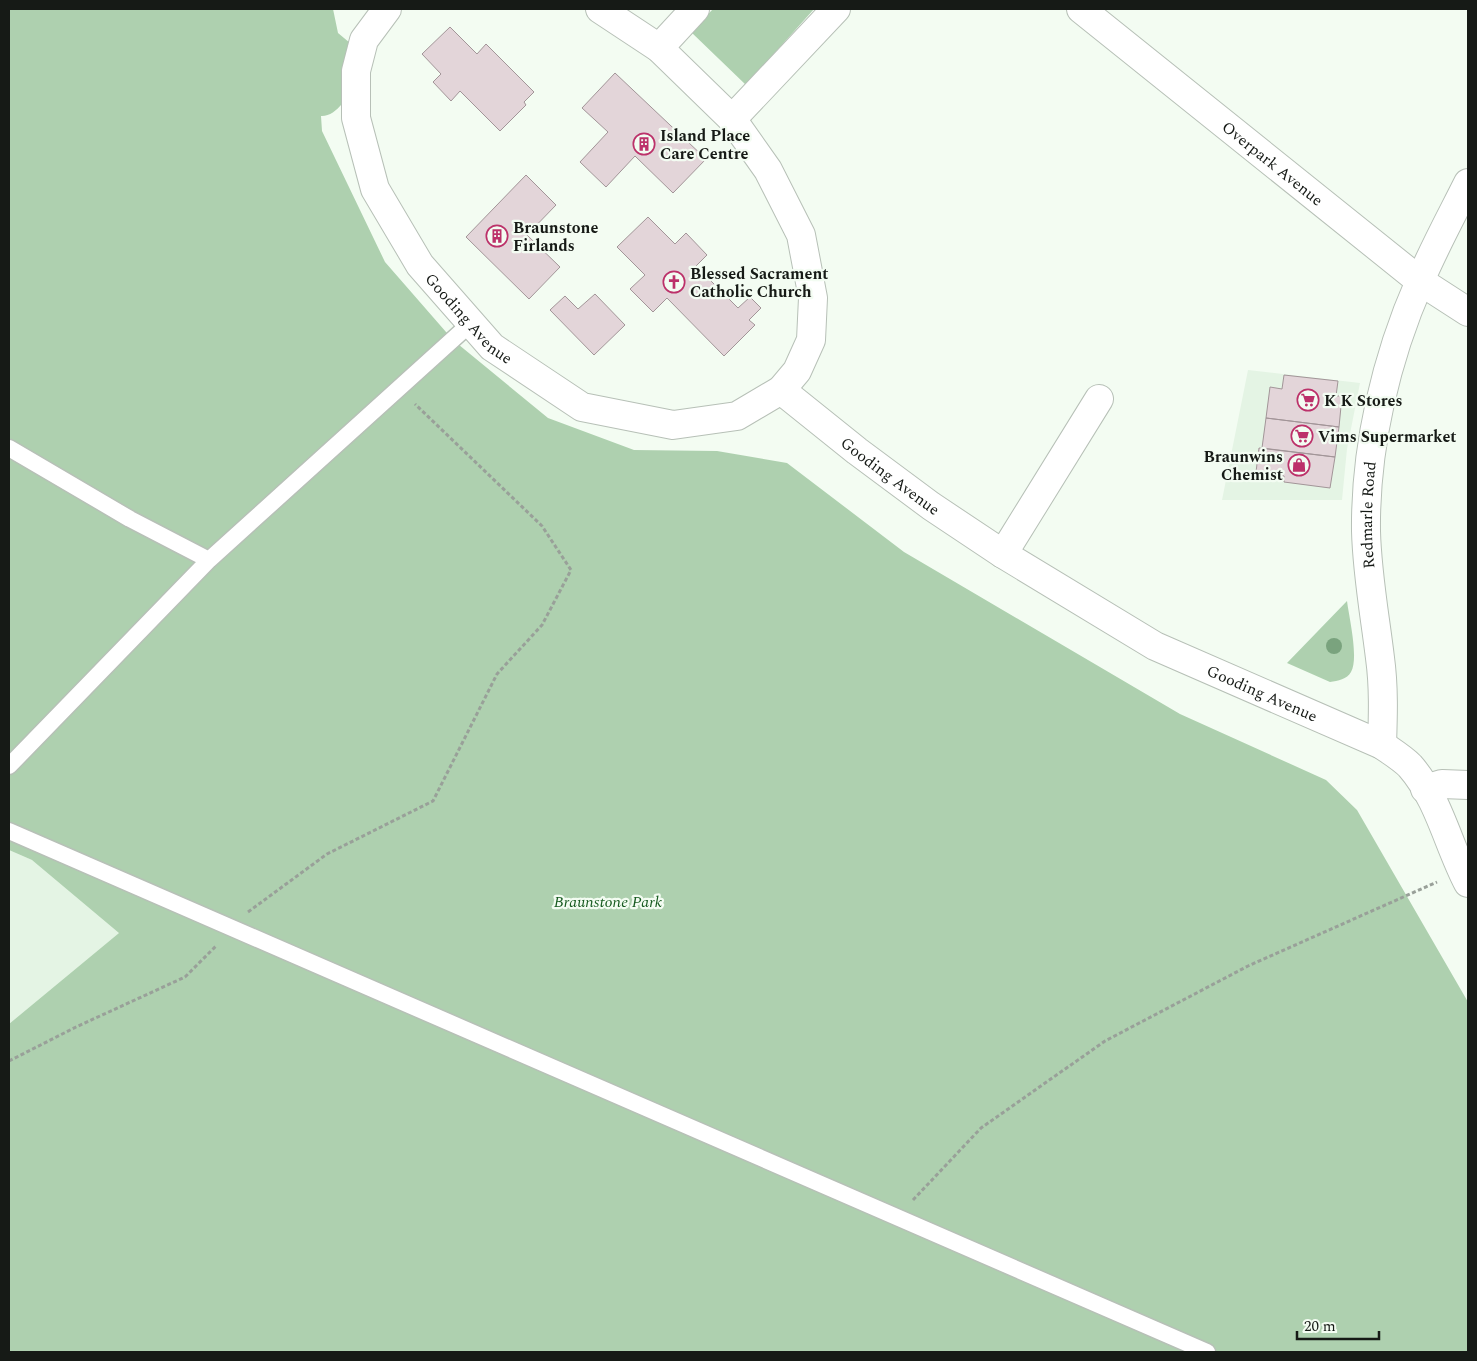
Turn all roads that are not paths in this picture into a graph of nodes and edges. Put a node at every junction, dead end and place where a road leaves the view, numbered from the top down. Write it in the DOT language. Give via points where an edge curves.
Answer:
graph roads {
  1 [pos="387,9"];
  2 [pos="600,9"];
  3 [pos="695,9"];
  4 [pos="836,9"];
  5 [pos="1081,9"];
  6 [pos="659,48"];
  7 [pos="732,119"];
  8 [pos="1468,183"];
  9 [pos="1420,281"];
  10 [pos="1468,312"];
  11 [pos="471,323"];
  12 [pos="782,390"];
  13 [pos="1099,399"];
  14 [pos="9,448"];
  15 [pos="1003,554"];
  16 [pos="209,560"];
  17 [pos="1382,745"];
  18 [pos="9,766"];
  19 [pos="1468,785"];
  20 [pos="1425,789"];
  21 [pos="9,831"];
  22 [pos="1465,877"];
  23 [pos="1207,1352"];
  1 -- 11 [label="street, Gooding Avenue" via="364,40 356,71 356,118 375,189 420,265"];
  2 -- 6 [label="street, Gooding Avenue"];
  3 -- 6 [label="street"];
  4 -- 7 [label="street"];
  5 -- 9 [label="street, Overpark Avenue"];
  6 -- 7 [label="street, Gooding Avenue"];
  7 -- 12 [label="street, Gooding Avenue" via="768,170 801,235 811,289 812,340 797,370"];
  8 -- 9 [label="street, Redmarle Road"];
  9 -- 10 [label="street, Overpark Avenue"];
  9 -- 17 [label="street, Redmarle Road" via="1385,384 1368,484 1366,530 1380,659"];
  11 -- 12 [label="street, Gooding Avenue" via="492,347 582,406 673,425 736,416"];
  11 -- 16 [label="lane"];
  12 -- 15 [label="street, Gooding Avenue" via="857,451"];
  13 -- 15 [label="street"];
  14 -- 16 [label="lane" via="130,519"];
  15 -- 17 [label="street, Gooding Avenue" via="1155,646"];
  16 -- 18 [label="lane"];
  17 -- 20 [label="street, Gooding Avenue" via="1408,765"];
  19 -- 20 [label="street" via="1442,784"];
  20 -- 22 [label="street, Gooding Avenue"];
  21 -- 23 [label="lane"];
}
